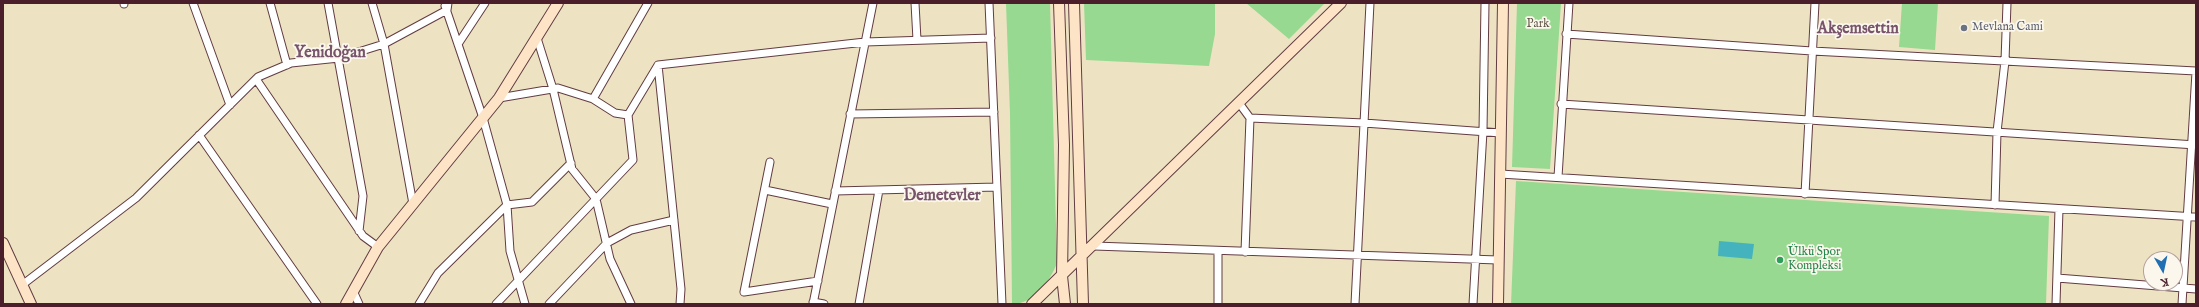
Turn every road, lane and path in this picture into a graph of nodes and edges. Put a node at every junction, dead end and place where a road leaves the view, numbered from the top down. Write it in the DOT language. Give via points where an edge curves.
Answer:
graph roads {
  1 [pos="193,3"];
  2 [pos="270,3"];
  3 [pos="328,3"];
  4 [pos="372,3"];
  5 [pos="485,3"];
  6 [pos="558,3"];
  7 [pos="648,3"];
  8 [pos="873,3"];
  9 [pos="915,3"];
  10 [pos="989,3"];
  11 [pos="1059,3"];
  12 [pos="1074,3"];
  13 [pos="1341,3"];
  14 [pos="1370,3"];
  15 [pos="1485,3"];
  16 [pos="1503,3"];
  17 [pos="1569,3"];
  18 [pos="1815,3"];
  19 [pos="2007,3"];
  20 [pos="446,5"];
  21 [pos="1566,34"];
  22 [pos="536,38"];
  23 [pos="991,38"];
  24 [pos="917,40"];
  25 [pos="865,42"];
  26 [pos="384,44"];
  27 [pos="458,44"];
  28 [pos="1812,51"];
  29 [pos="339,58"];
  30 [pos="2005,62"];
  31 [pos="287,65"];
  32 [pos="658,66"];
  33 [pos="2196,72"];
  34 [pos="256,79"];
  35 [pos="553,89"];
  36 [pos="499,98"];
  37 [pos="593,99"];
  38 [pos="1239,103"];
  39 [pos="1561,104"];
  40 [pos="230,105"];
  41 [pos="994,112"];
  42 [pos="850,114"];
  43 [pos="628,115"];
  44 [pos="483,118"];
  45 [pos="1250,118"];
  46 [pos="1807,120"];
  47 [pos="1364,123"];
  48 [pos="1483,131"];
  49 [pos="1997,132"];
  50 [pos="1501,133"];
  51 [pos="199,135"];
  52 [pos="2194,145"];
  53 [pos="770,162"];
  54 [pos="571,163"];
  55 [pos="1500,174"];
  56 [pos="1558,177"];
  57 [pos="997,187"];
  58 [pos="764,190"];
  59 [pos="879,190"];
  60 [pos="835,191"];
  61 [pos="1805,194"];
  62 [pos="596,198"];
  63 [pos="414,204"];
  64 [pos="832,204"];
  65 [pos="508,205"];
  66 [pos="1995,205"];
  67 [pos="2058,209"];
  68 [pos="2187,216"];
  69 [pos="2196,217"];
  70 [pos="674,220"];
  71 [pos="360,230"];
  72 [pos="3,243"];
  73 [pos="607,244"];
  74 [pos="1094,246"];
  75 [pos="378,247"];
  76 [pos="1218,251"];
  77 [pos="1245,252"];
  78 [pos="1359,256"];
  79 [pos="1082,257"];
  80 [pos="1475,260"];
  81 [pos="1498,260"];
  82 [pos="1062,276"];
  83 [pos="2056,278"];
  84 [pos="518,281"];
  85 [pos="818,281"];
  86 [pos="22,285"];
  87 [pos="2143,285"];
  88 [pos="2183,288"];
  89 [pos="2196,289"];
  90 [pos="2183,291"];
  91 [pos="354,293"];
  92 [pos="813,303"];
  93 [pos="31,304"];
  94 [pos="317,304"];
  95 [pos="346,304"];
  96 [pos="360,304"];
  97 [pos="420,304"];
  98 [pos="496,304"];
  99 [pos="524,304"];
  100 [pos="549,304"];
  101 [pos="631,304"];
  102 [pos="680,304"];
  103 [pos="824,304"];
  104 [pos="859,304"];
  105 [pos="1002,304"];
  106 [pos="1032,304"];
  107 [pos="1065,304"];
  108 [pos="1083,304"];
  109 [pos="1218,304"];
  110 [pos="1355,304"];
  111 [pos="1473,304"];
  112 [pos="1498,304"];
  113 [pos="2056,304"];
  114 [pos="2182,304"];
  1 -- 40 [label="street"];
  2 -- 31 [label="street"];
  3 -- 29 [label="street"];
  4 -- 26 [label="street"];
  5 -- 27 [label="street"];
  6 -- 22 [label="street"];
  7 -- 37 [label="street"];
  8 -- 25 [label="street"];
  9 -- 24 [label="street"];
  10 -- 23 [label="street"];
  11 -- 82 [label="street" via="1064,145"];
  12 -- 79 [label="street"];
  13 -- 38 [label="street"];
  14 -- 47 [label="street"];
  15 -- 48 [label="street"];
  16 -- 50 [label="street"];
  17 -- 21 [label="street"];
  18 -- 28 [label="street"];
  19 -- 30 [label="street"];
  20 -- 26 [label="street"];
  20 -- 27 [label="street"];
  21 -- 28 [label="street"];
  21 -- 39 [label="street"];
  22 -- 35 [label="street"];
  22 -- 36 [label="street"];
  23 -- 24 [label="street"];
  23 -- 41 [label="street"];
  24 -- 25 [label="street"];
  25 -- 32 [label="street"];
  25 -- 42 [label="street"];
  26 -- 29 [label="street"];
  26 -- 63 [label="street"];
  27 -- 44 [label="street"];
  28 -- 30 [label="street"];
  28 -- 46 [label="street"];
  29 -- 31 [label="street"];
  29 -- 71 [label="street" via="363,196"];
  30 -- 33 [label="street"];
  30 -- 49 [label="street"];
  31 -- 34 [label="street"];
  32 -- 43 [label="street"];
  32 -- 70 [label="street"];
  33 -- 52 [label="street"];
  34 -- 40 [label="street"];
  34 -- 71 [label="street"];
  35 -- 36 [label="street"];
  35 -- 37 [label="street" via="558,88"];
  35 -- 54 [label="street"];
  36 -- 44 [label="street"];
  37 -- 43 [label="street" via="615,113"];
  38 -- 45 [label="street"];
  38 -- 74 [label="street"];
  39 -- 46 [label="street"];
  39 -- 56 [label="street"];
  40 -- 51 [label="street"];
  41 -- 42 [label="street"];
  41 -- 57 [label="street"];
  42 -- 60 [label="street"];
  43 -- 62 [label="street" via="633,160"];
  44 -- 63 [label="street"];
  44 -- 65 [label="street"];
  45 -- 47 [label="street"];
  45 -- 77 [label="street"];
  46 -- 49 [label="street"];
  46 -- 61 [label="street"];
  47 -- 48 [label="street"];
  47 -- 78 [label="street"];
  48 -- 50 [label="street"];
  48 -- 80 [label="street"];
  49 -- 52 [label="street"];
  49 -- 66 [label="street"];
  50 -- 55 [label="street"];
  51 -- 86 [label="street" via="136,198"];
  51 -- 94 [label="street"];
  52 -- 68 [label="street"];
  53 -- 58 [label="street"];
  54 -- 62 [label="street" via="572,169"];
  54 -- 65 [label="street" via="532,202"];
  55 -- 56 [label="street"];
  55 -- 81 [label="street"];
  56 -- 61 [label="street"];
  57 -- 59 [label="street"];
  57 -- 105 [label="street"];
  58 -- 64 [label="street"];
  58 -- 85 [label="street" via="744,292"];
  59 -- 60 [label="street"];
  59 -- 104 [label="street"];
  60 -- 64 [label="street"];
  61 -- 66 [label="street"];
  62 -- 73 [label="street"];
  62 -- 84 [label="street"];
  63 -- 75 [label="street"];
  64 -- 85 [label="street"];
  65 -- 84 [label="street" via="510,251"];
  65 -- 97 [label="street" via="438,272"];
  66 -- 67 [label="street"];
  67 -- 68 [label="street"];
  67 -- 83 [label="street"];
  68 -- 69 [label="street"];
  68 -- 88 [label="street"];
  70 -- 73 [label="street" via="631,230"];
  70 -- 102 [label="street" via="681,289"];
  71 -- 75 [label="street" via="363,236"];
  72 -- 86 [label="street"];
  73 -- 100 [label="street"];
  73 -- 101 [label="street" via="610,259"];
  74 -- 76 [label="street"];
  74 -- 79 [label="street"];
  75 -- 91 [label="street"];
  76 -- 77 [label="street"];
  76 -- 109 [label="street"];
  77 -- 78 [label="street"];
  78 -- 80 [label="street"];
  78 -- 110 [label="street"];
  79 -- 82 [label="street"];
  79 -- 108 [label="street"];
  80 -- 81 [label="street"];
  80 -- 111 [label="street"];
  81 -- 112 [label="street"];
  82 -- 106 [label="street"];
  82 -- 107 [label="street"];
  83 -- 87 [label="street"];
  83 -- 113 [label="street"];
  84 -- 98 [label="street"];
  84 -- 99 [label="street"];
  85 -- 92 [label="street"];
  86 -- 93 [label="street"];
  88 -- 89 [label="street"];
  90 -- 114 [label="street"];
  91 -- 95 [label="street"];
  91 -- 96 [label="street"];
  92 -- 103 [label="street"];
}
